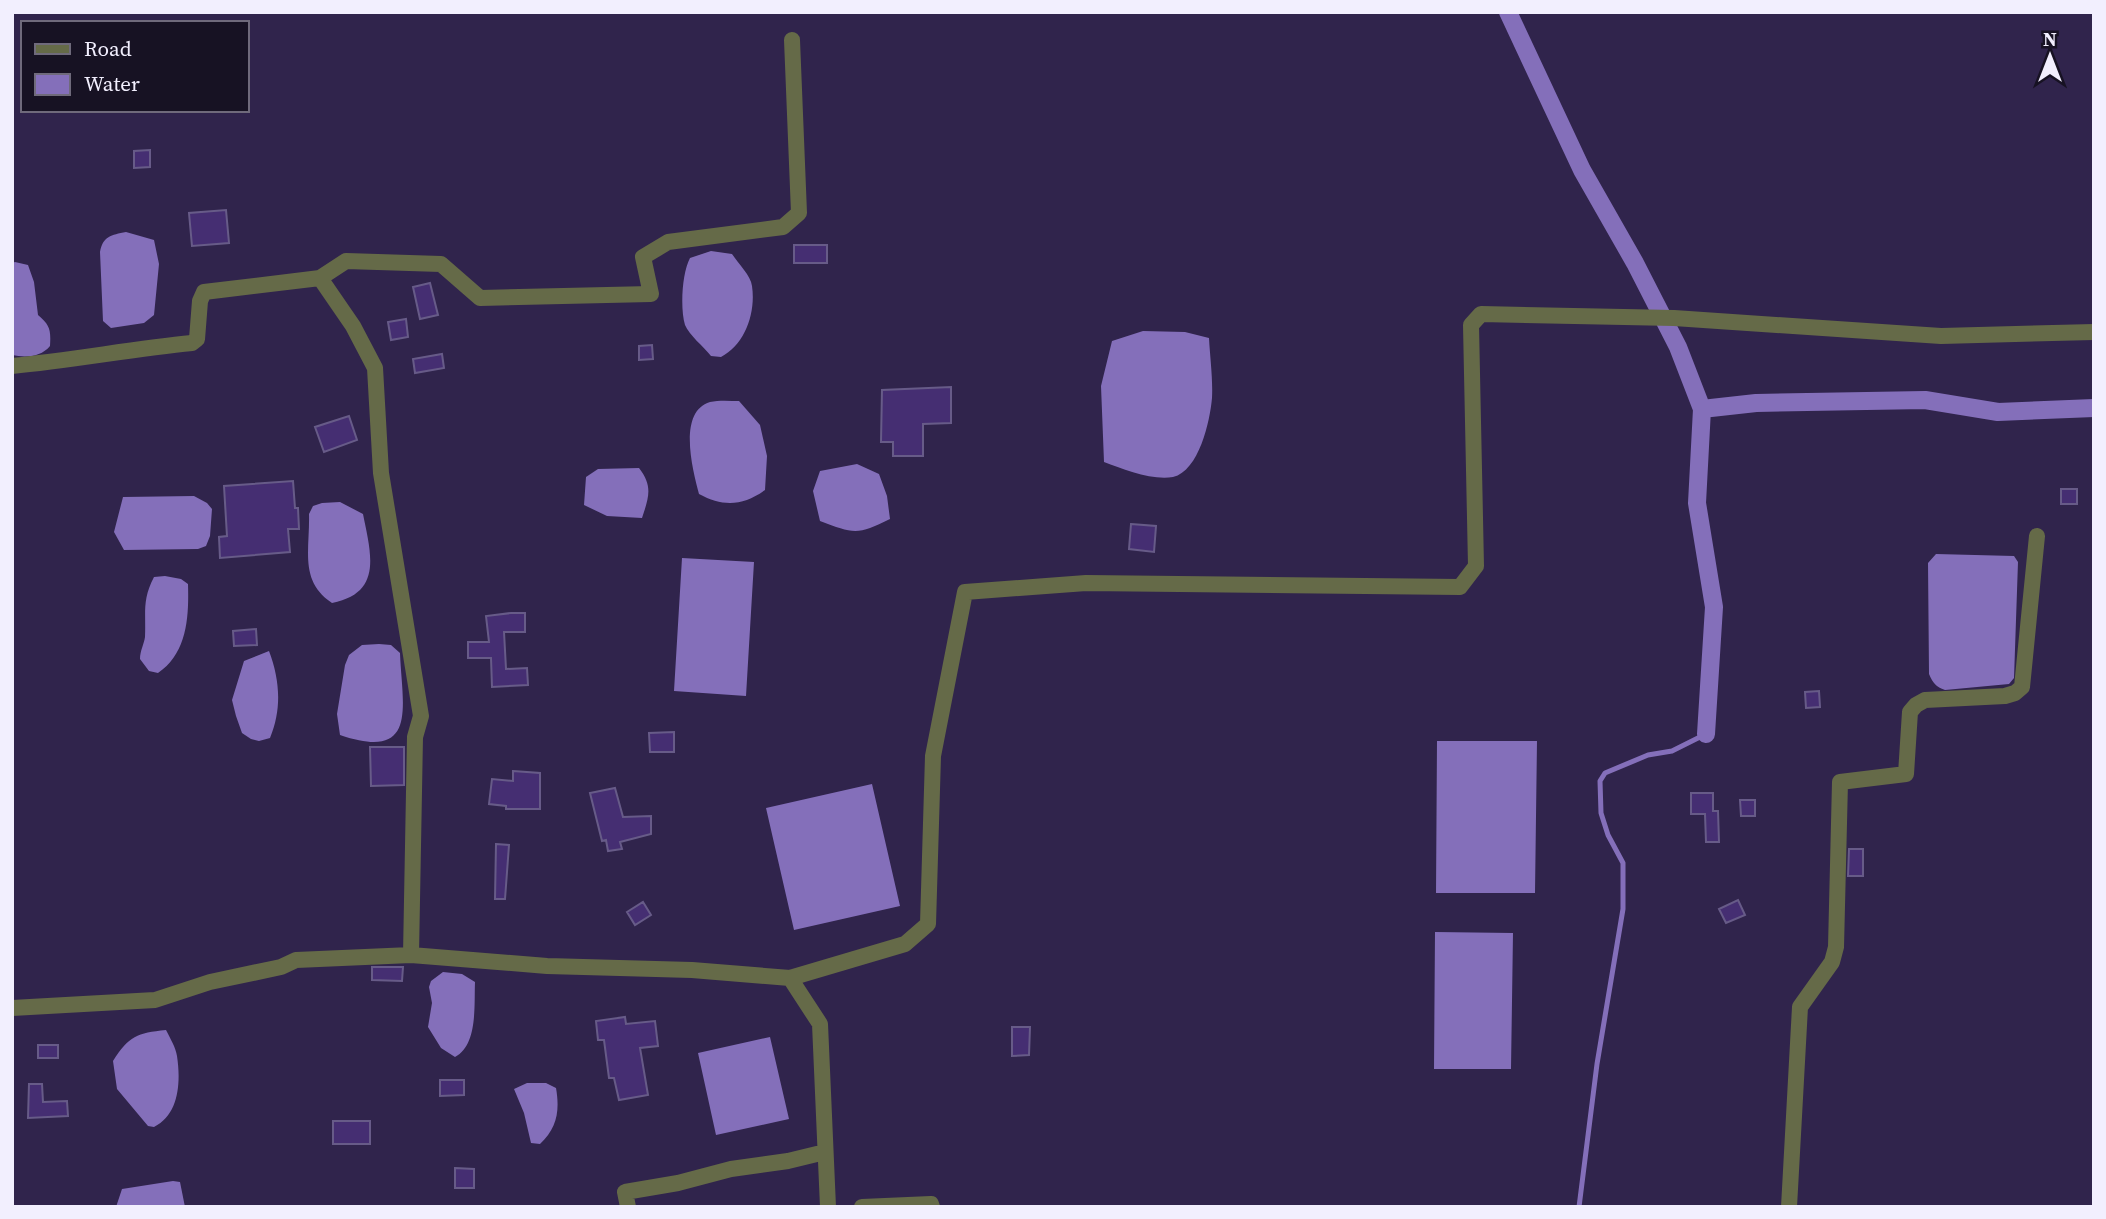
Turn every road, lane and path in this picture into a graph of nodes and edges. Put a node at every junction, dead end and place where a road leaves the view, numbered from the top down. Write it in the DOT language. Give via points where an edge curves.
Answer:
graph roads {
  1 [pos="792,40"];
  2 [pos="320,278"];
  3 [pos="2094,332"];
  4 [pos="12,366"];
  5 [pos="2037,536"];
  6 [pos="411,955"];
  7 [pos="790,978"];
  8 [pos="12,1008"];
  9 [pos="825,1152"];
  10 [pos="628,1207"];
  11 [pos="828,1207"];
  12 [pos="862,1207"];
  13 [pos="932,1207"];
  14 [pos="1789,1207"];
  1 -- 2 [label="street" via="799,213 783,228 668,242 643,257 651,294 480,298 441,264 346,261"];
  2 -- 4 [label="street" via="204,292 197,339 192,343"];
  2 -- 6 [label="street" via="354,326 375,368 381,473 421,716 415,737"];
  3 -- 7 [label="street" via="1941,336 1674,318 1480,314 1471,325 1476,566 1460,587 1086,583 965,592 933,756 928,924 905,944"];
  5 -- 14 [label="street" via="2022,687 2005,696 1925,700 1910,712 1906,774 1840,782 1836,947 1832,962 1800,1007"];
  6 -- 7 [label="street"];
  6 -- 8 [label="street" via="296,960 155,1000"];
  7 -- 9 [label="street" via="820,1024"];
  9 -- 10 [label="street" via="625,1192"];
  9 -- 11 [label="street"];
  12 -- 13 [label="street"];
}
